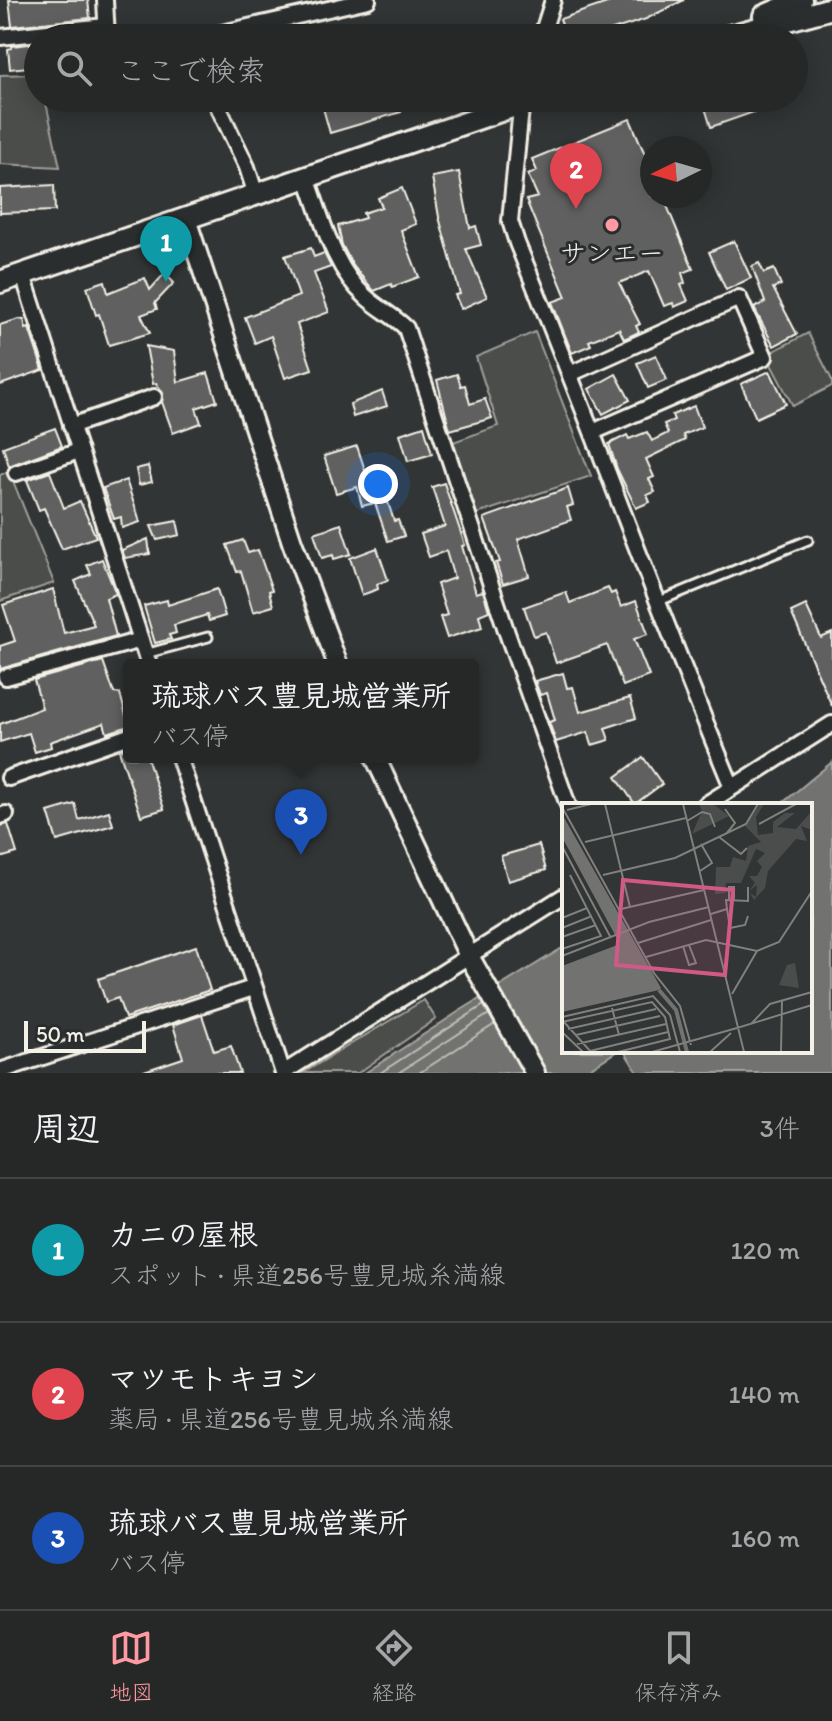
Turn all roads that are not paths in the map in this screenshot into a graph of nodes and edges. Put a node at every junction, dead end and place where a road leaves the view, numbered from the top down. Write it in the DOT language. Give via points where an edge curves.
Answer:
graph roads {
  1 [pos="105,0"];
  2 [pos="368,0"];
  3 [pos="553,0"];
  4 [pos="801,0"];
  5 [pos="832,8"];
  6 [pos="106,24"];
  7 [pos="262,24"];
  8 [pos="545,24"];
  9 [pos="745,24"];
  10 [pos="773,24"];
  11 [pos="24,36"];
  12 [pos="0,37"];
  13 [pos="221,112"];
  14 [pos="493,112"];
  15 [pos="525,112"];
  16 [pos="307,178"];
  17 [pos="256,195"];
  18 [pos="186,219"];
  19 [pos="23,275"];
  20 [pos="0,282"];
  21 [pos="570,374"];
  22 [pos="154,397"];
  23 [pos="71,426"];
  24 [pos="593,432"];
  25 [pos="79,451"];
  26 [pos="16,473"];
  27 [pos="808,540"];
  28 [pos="657,602"];
  29 [pos="208,637"];
  30 [pos="145,653"];
  31 [pos="336,659"];
  32 [pos="6,677"];
  33 [pos="832,724"];
  34 [pos="123,738"];
  35 [pos="181,763"];
  36 [pos="378,763"];
  37 [pos="9,778"];
  38 [pos="732,787"];
  39 [pos="567,803"];
  40 [pos="708,803"];
  41 [pos="562,897"];
  42 [pos="469,956"];
  43 [pos="253,988"];
  44 [pos="0,1071"];
  45 [pos="283,1073"];
  46 [pos="535,1073"];
  1 -- 6 [label="street"];
  2 -- 7 [label="street"];
  3 -- 8 [label="street"];
  4 -- 9 [label="main road"];
  5 -- 10 [label="main road"];
  11 -- 12 [label="street"];
  13 -- 17 [label="street"];
  14 -- 16 [label="main road"];
  15 -- 21 [label="street" via="510,221"];
  16 -- 17 [label="main road"];
  16 -- 39 [label="street" via="352,282 406,328"];
  17 -- 18 [label="main road"];
  18 -- 19 [label="main road"];
  18 -- 31 [label="street"];
  19 -- 20 [label="main road"];
  19 -- 23 [label="street"];
  21 -- 24 [label="street"];
  21 -- 24 [label="street" via="739,298 765,357"];
  22 -- 23 [label="street"];
  23 -- 25 [label="street"];
  24 -- 28 [label="street"];
  25 -- 26 [label="street"];
  25 -- 30 [label="street"];
  27 -- 28 [label="lane"];
  28 -- 38 [label="street"];
  29 -- 30 [label="lane"];
  30 -- 32 [label="street"];
  33 -- 38 [label="street"];
  34 -- 37 [label="street"];
  35 -- 43 [label="street"];
  36 -- 42 [label="street"];
  38 -- 40 [label="street"];
  41 -- 42 [label="street"];
  42 -- 45 [label="street"];
  42 -- 46 [label="street"];
  43 -- 44 [label="street"];
  43 -- 45 [label="street"];
}
